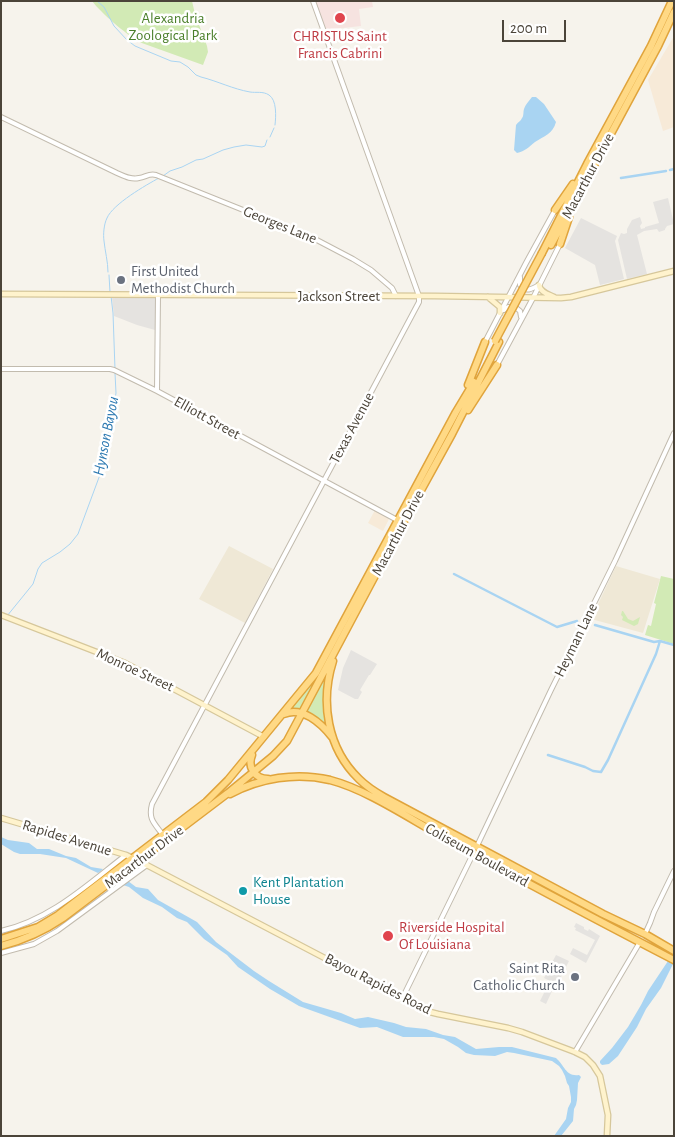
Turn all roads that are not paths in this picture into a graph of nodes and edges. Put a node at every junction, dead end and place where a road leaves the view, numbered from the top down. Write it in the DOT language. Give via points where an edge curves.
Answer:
graph roads {
  1 [pos="312,1"];
  2 [pos="672,1"];
  3 [pos="674,12"];
  4 [pos="1,118"];
  5 [pos="587,164"];
  6 [pos="571,208"];
  7 [pos="555,210"];
  8 [pos="560,244"];
  9 [pos="544,254"];
  10 [pos="674,271"];
  11 [pos="520,274"];
  12 [pos="539,285"];
  13 [pos="1,294"];
  14 [pos="158,295"];
  15 [pos="396,296"];
  16 [pos="419,296"];
  17 [pos="488,297"];
  18 [pos="508,298"];
  19 [pos="533,298"];
  20 [pos="555,298"];
  21 [pos="501,312"];
  22 [pos="521,320"];
  23 [pos="485,342"];
  24 [pos="497,342"];
  25 [pos="497,365"];
  26 [pos="1,369"];
  27 [pos="157,391"];
  28 [pos="456,412"];
  29 [pos="674,432"];
  30 [pos="452,434"];
  31 [pos="324,481"];
  32 [pos="401,522"];
  33 [pos="1,615"];
  34 [pos="340,641"];
  35 [pos="205,706"];
  36 [pos="302,714"];
  37 [pos="281,716"];
  38 [pos="264,737"];
  39 [pos="335,742"];
  40 [pos="254,749"];
  41 [pos="254,772"];
  42 [pos="274,779"];
  43 [pos="397,807"];
  44 [pos="206,809"];
  45 [pos="2,818"];
  46 [pos="164,838"];
  47 [pos="477,846"];
  48 [pos="473,854"];
  49 [pos="126,855"];
  50 [pos="136,859"];
  51 [pos="148,864"];
  52 [pos="674,871"];
  53 [pos="1,931"];
  54 [pos="644,934"];
  55 [pos="1,940"];
  56 [pos="641,942"];
  57 [pos="1,946"];
  58 [pos="672,950"];
  59 [pos="1,953"];
  60 [pos="674,960"];
  61 [pos="402,998"];
  62 [pos="575,1052"];
  63 [pos="607,1136"];
  1 -- 16 [label="street"];
  2 -- 5 [label="highway, Macarthur Drive"];
  3 -- 6 [label="highway, Macarthur Drive"];
  4 -- 15 [label="street, Georges Lane" via="117,173 130,178 150,174 312,238 371,270 388,283"];
  5 -- 7 [label="highway"];
  5 -- 9 [label="highway, Macarthur Drive"];
  6 -- 8 [label="highway"];
  6 -- 9 [label="highway, Macarthur Drive"];
  7 -- 11 [label="street, Macarthur Drive"];
  8 -- 12 [label="street"];
  9 -- 24 [label="highway, Macarthur Drive, bridge"];
  10 -- 20 [label="main road, Jackson Street" via="571,297"];
  11 -- 12 [label="street" via="520,284 524,289"];
  11 -- 18 [label="street, Macarthur Drive"];
  12 -- 19 [label="street"];
  12 -- 20 [label="main road" via="541,290"];
  13 -- 14 [label="main road, Jackson Street"];
  14 -- 15 [label="main road, Jackson Street"];
  14 -- 27 [label="street"];
  15 -- 16 [label="main road, Jackson Street"];
  16 -- 17 [label="main road, Jackson Street"];
  16 -- 31 [label="street, Texas Avenue" via="416,309"];
  17 -- 18 [label="main road, Jackson Street"];
  17 -- 21 [label="main road" via="500,307"];
  18 -- 19 [label="main road, Jackson Street"];
  18 -- 21 [label="street, Macarthur Drive"];
  19 -- 20 [label="main road, Jackson Street"];
  19 -- 22 [label="street"];
  21 -- 22 [label="street" via="515,307 520,311"];
  21 -- 23 [label="street, Macarthur Drive"];
  22 -- 25 [label="street"];
  23 -- 28 [label="highway"];
  24 -- 28 [label="highway, Macarthur Drive"];
  24 -- 30 [label="highway, Macarthur Drive"];
  25 -- 30 [label="highway"];
  26 -- 27 [label="street, Elliott Street" via="110,369"];
  27 -- 31 [label="street, Elliott Street"];
  28 -- 32 [label="highway, Macarthur Drive"];
  29 -- 47 [label="street, Heyman Lane"];
  30 -- 32 [label="highway, Macarthur Drive"];
  31 -- 32 [label="street, Elliott Street"];
  31 -- 35 [label="street, Texas Avenue"];
  32 -- 34 [label="highway, Macarthur Drive"];
  32 -- 37 [label="highway, Macarthur Drive" via="316,674"];
  33 -- 35 [label="main road, Monroe Street" via="125,662"];
  34 -- 36 [label="highway, Macarthur Drive"];
  34 -- 39 [label="highway" via="327,687 327,715"];
  35 -- 38 [label="main road, Monroe Street"];
  35 -- 46 [label="street, Texas Avenue" via="150,812"];
  36 -- 37 [label="highway" via="292,711"];
  36 -- 39 [label="highway" via="320,724"];
  36 -- 41 [label="highway, Macarthur Drive" via="274,756"];
  37 -- 38 [label="highway, Macarthur Drive"];
  38 -- 40 [label="highway, Macarthur Drive"];
  39 -- 43 [label="highway, Coliseum Boulevard" via="359,779"];
  40 -- 41 [label="highway" via="250,761"];
  40 -- 46 [label="highway, Macarthur Drive" via="218,792"];
  41 -- 42 [label="highway" via="260,778"];
  41 -- 44 [label="highway, Macarthur Drive"];
  42 -- 43 [label="highway" via="299,777 337,782"];
  42 -- 44 [label="highway" via="238,790"];
  43 -- 47 [label="highway, Coliseum Boulevard"];
  43 -- 48 [label="highway, Coliseum Boulevard"];
  44 -- 46 [label="highway, Macarthur Drive"];
  45 -- 49 [label="main road, Rapides Avenue"];
  46 -- 50 [label="highway, Macarthur Drive"];
  47 -- 48 [label="highway"];
  47 -- 54 [label="highway, Coliseum Boulevard"];
  48 -- 56 [label="highway, Coliseum Boulevard"];
  48 -- 61 [label="street"];
  49 -- 50 [label="main road, Rapides Avenue"];
  49 -- 53 [label="street" via="51,911 32,922"];
  50 -- 51 [label="main road, Bayou Rapides Road"];
  50 -- 55 [label="highway, Macarthur Drive" via="48,922"];
  50 -- 57 [label="highway, Macarthur Drive" via="52,926"];
  51 -- 59 [label="street" via="57,931 34,944"];
  51 -- 61 [label="main road, Bayou Rapides Road"];
  52 -- 54 [label="street"];
  54 -- 56 [label="highway"];
  54 -- 58 [label="highway, Coliseum Boulevard"];
  56 -- 60 [label="highway, Coliseum Boulevard"];
  56 -- 62 [label="street"];
  61 -- 62 [label="main road, Bayou Rapides Road" via="431,1012 508,1028"];
  62 -- 63 [label="main road, Bayou Rapides Road" via="589,1060 600,1076 608,1115"];
}
